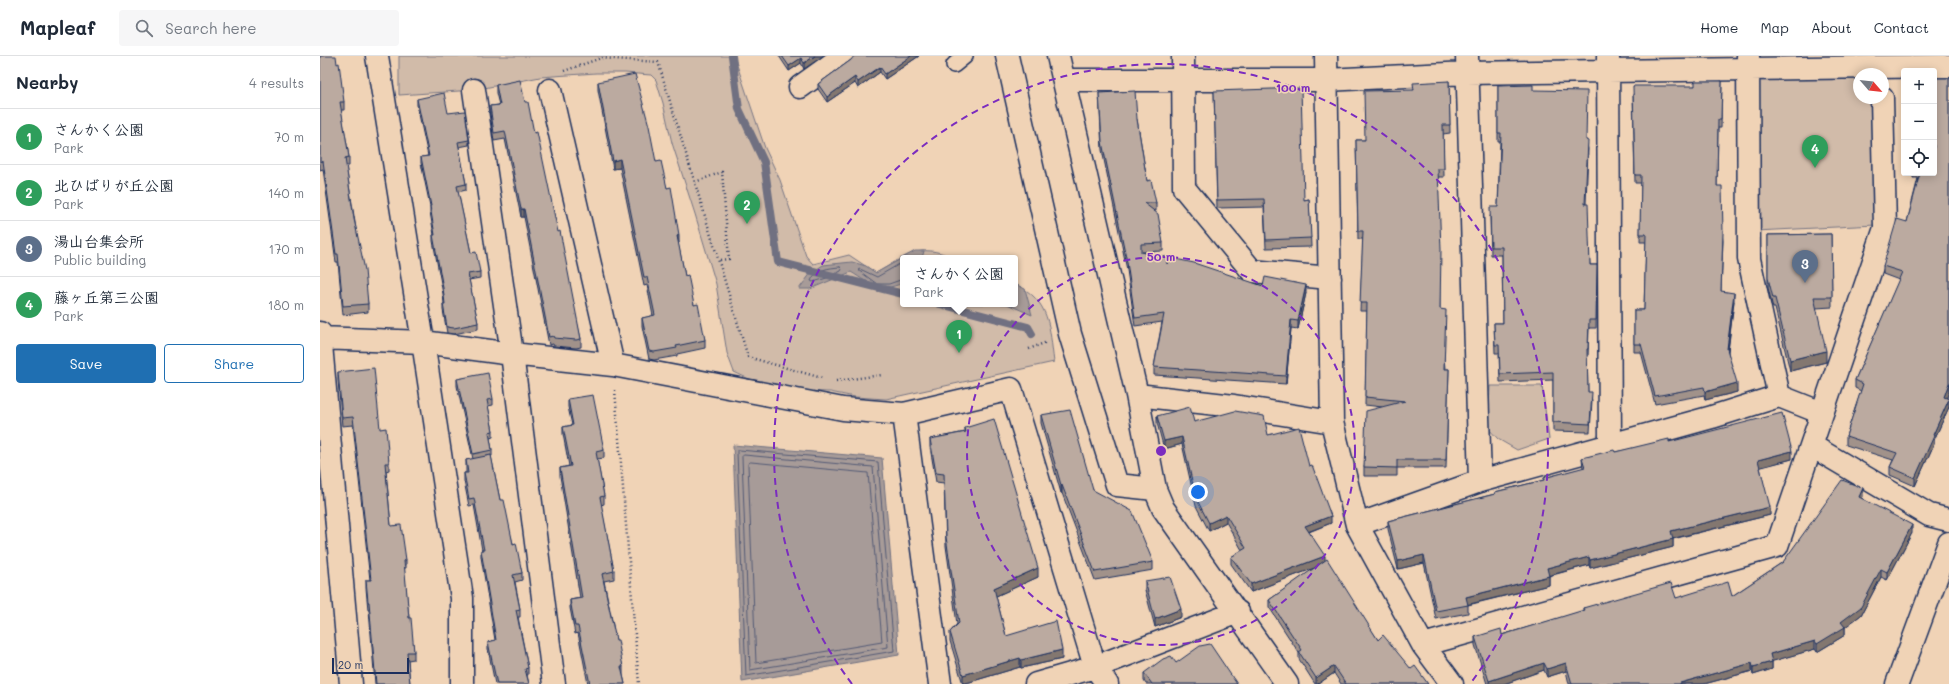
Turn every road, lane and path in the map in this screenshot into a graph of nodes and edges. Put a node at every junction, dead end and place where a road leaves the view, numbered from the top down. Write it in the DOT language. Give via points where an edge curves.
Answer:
graph roads {
  1 [pos="377,56"];
  2 [pos="843,56"];
  3 [pos="1007,56"];
  4 [pos="1058,56"];
  5 [pos="1183,56"];
  6 [pos="1326,56"];
  7 [pos="600,57"];
  8 [pos="1748,62"];
  9 [pos="1608,63"];
  10 [pos="1467,65"];
  11 [pos="1882,66"];
  12 [pos="1949,66"];
  13 [pos="1184,78"];
  14 [pos="1064,80"];
  15 [pos="1326,80"];
  16 [pos="555,81"];
  17 [pos="800,87"];
  18 [pos="474,90"];
  19 [pos="1882,104"];
  20 [pos="695,182"];
  21 [pos="719,260"];
  22 [pos="1330,278"];
  23 [pos="320,336"];
  24 [pos="423,342"];
  25 [pos="512,354"];
  26 [pos="613,365"];
  27 [pos="882,375"];
  28 [pos="826,380"];
  29 [pos="1137,395"];
  30 [pos="1779,396"];
  31 [pos="843,409"];
  32 [pos="1822,413"];
  33 [pos="904,414"];
  34 [pos="1332,422"];
  35 [pos="1610,445"];
  36 [pos="1812,446"];
  37 [pos="325,463"];
  38 [pos="1480,481"];
  39 [pos="1151,489"];
  40 [pos="1949,520"];
  41 [pos="1357,525"];
  42 [pos="1949,543"];
  43 [pos="1238,612"];
  44 [pos="1423,645"];
  45 [pos="1101,676"];
  46 [pos="351,684"];
  47 [pos="462,684"];
  48 [pos="554,684"];
  49 [pos="639,684"];
  50 [pos="940,684"];
  51 [pos="1036,684"];
  52 [pos="1287,684"];
  53 [pos="1452,684"];
  54 [pos="1897,684"];
  1 -- 24 [label="street"];
  2 -- 17 [label="street"];
  3 -- 39 [label="street" via="1070,334 1117,485"];
  4 -- 14 [label="street"];
  5 -- 13 [label="street"];
  6 -- 15 [label="street"];
  7 -- 16 [label="path"];
  7 -- 20 [label="path" via="658,62"];
  8 -- 9 [label="street"];
  8 -- 11 [label="street"];
  8 -- 30 [label="street" via="1749,259"];
  9 -- 10 [label="street"];
  9 -- 35 [label="street"];
  10 -- 15 [label="street"];
  10 -- 38 [label="street"];
  11 -- 12 [label="street"];
  13 -- 14 [label="street"];
  13 -- 15 [label="street"];
  13 -- 22 [label="street" via="1184,188 1252,272"];
  14 -- 29 [label="street"];
  15 -- 22 [label="street"];
  16 -- 26 [label="street"];
  18 -- 25 [label="street"];
  19 -- 32 [label="street" via="1885,228"];
  20 -- 21 [label="path"];
  20 -- 21 [label="path" via="722,172 729,258"];
  21 -- 28 [label="path" via="748,357"];
  22 -- 34 [label="street"];
  23 -- 24 [label="street"];
  23 -- 37 [label="street"];
  24 -- 25 [label="street"];
  24 -- 47 [label="street" via="462,598"];
  25 -- 26 [label="street"];
  25 -- 48 [label="street"];
  26 -- 31 [label="street"];
  26 -- 49 [label="path"];
  27 -- 31 [label="path" via="834,382"];
  29 -- 34 [label="street" via="1234,406"];
  29 -- 39 [label="street"];
  30 -- 32 [label="street"];
  30 -- 35 [label="street"];
  31 -- 33 [label="street"];
  32 -- 36 [label="street"];
  33 -- 45 [label="street" via="1011,389"];
  33 -- 50 [label="street"];
  34 -- 41 [label="street"];
  35 -- 38 [label="street"];
  36 -- 40 [label="street" via="1929,515"];
  36 -- 44 [label="street" via="1777,546"];
  37 -- 46 [label="street"];
  38 -- 41 [label="street"];
  39 -- 43 [label="street"];
  41 -- 44 [label="street"];
  42 -- 54 [label="street"];
  43 -- 45 [label="street"];
  43 -- 52 [label="street"];
  44 -- 53 [label="street"];
  45 -- 51 [label="street"];
}
